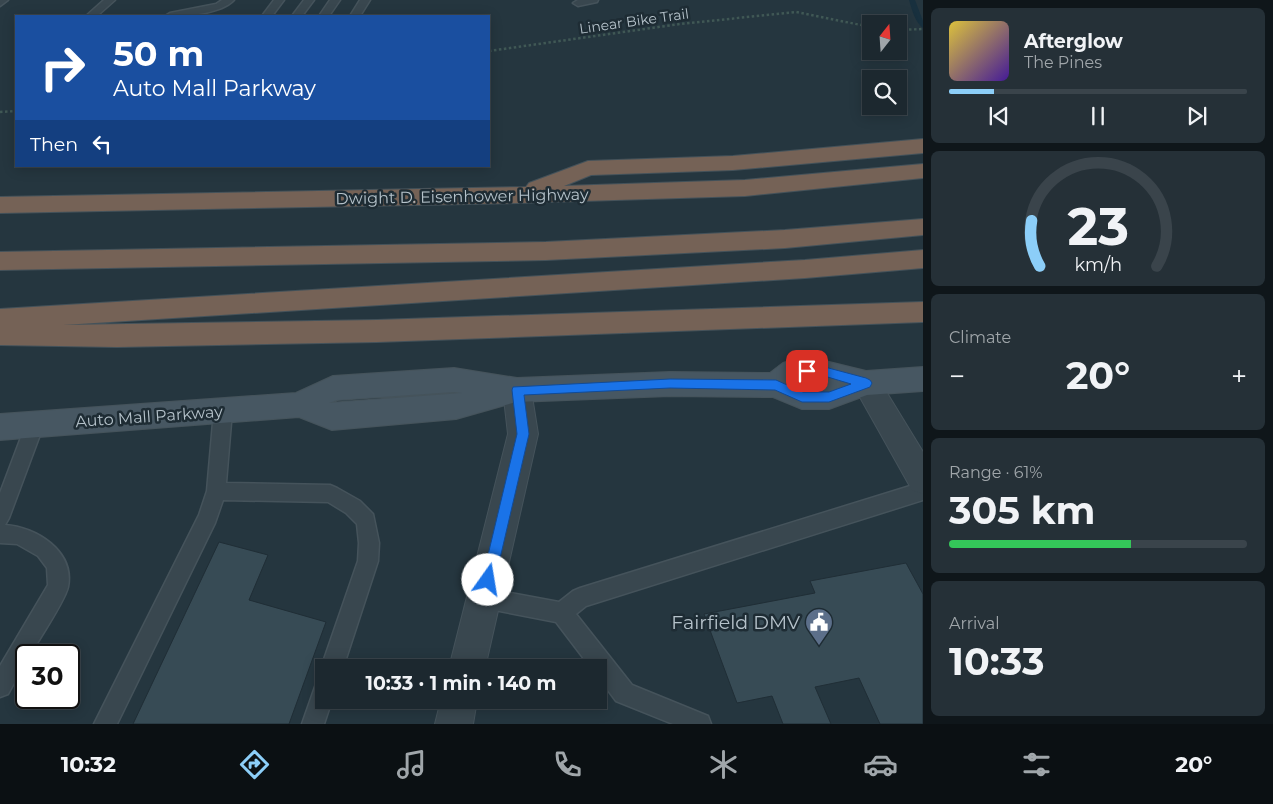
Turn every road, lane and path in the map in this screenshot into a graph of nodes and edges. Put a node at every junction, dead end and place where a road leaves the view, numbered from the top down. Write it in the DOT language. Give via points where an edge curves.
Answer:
graph roads {
  1 [pos="4,0"];
  2 [pos="110,0"];
  3 [pos="229,0"];
  4 [pos="279,0"];
  5 [pos="309,0"];
  6 [pos="335,0"];
  7 [pos="365,0"];
  8 [pos="594,0"];
  9 [pos="0,3"];
  10 [pos="578,3"];
  11 [pos="92,15"];
  12 [pos="175,15"];
  13 [pos="268,15"];
  14 [pos="298,15"];
  15 [pos="325,15"];
  16 [pos="356,15"];
  17 [pos="862,25"];
  18 [pos="908,30"];
  19 [pos="923,30"];
  20 [pos="490,51"];
  21 [pos="15,111"];
  22 [pos="0,112"];
  23 [pos="923,146"];
  24 [pos="923,171"];
  25 [pos="518,195"];
  26 [pos="0,205"];
  27 [pos="923,227"];
  28 [pos="923,259"];
  29 [pos="0,261"];
  30 [pos="923,312"];
  31 [pos="0,319"];
  32 [pos="0,336"];
  33 [pos="923,379"];
  34 [pos="866,383"];
  35 [pos="517,390"];
  36 [pos="223,411"];
  37 [pos="35,424"];
  38 [pos="0,427"];
  39 [pos="923,480"];
  40 [pos="216,491"];
  41 [pos="923,491"];
  42 [pos="0,518"];
  43 [pos="0,534"];
  44 [pos="484,598"];
  45 [pos="562,613"];
  46 [pos="335,659"];
  47 [pos="469,659"];
  48 [pos="0,686"];
  49 [pos="318,709"];
  50 [pos="457,709"];
  51 [pos="105,724"];
  52 [pos="313,724"];
  53 [pos="454,724"];
  54 [pos="700,724"];
  1 -- 9 [label="lane"];
  2 -- 11 [label="lane"];
  3 -- 12 [label="lane" via="219,6"];
  4 -- 13 [label="lane"];
  5 -- 14 [label="lane"];
  6 -- 15 [label="lane"];
  7 -- 16 [label="lane"];
  8 -- 10 [label="lane"];
  17 -- 20 [label="path, Linear Bike Trail" via="796,12"];
  18 -- 19 [label="path"];
  21 -- 22 [label="path"];
  23 -- 25 [label="highway" via="733,164 588,168"];
  24 -- 25 [label="highway, Dwight D. Eisenhower Highway" via="745,188"];
  25 -- 26 [label="highway, Dwight D. Eisenhower Highway"];
  27 -- 29 [label="highway" via="785,240 546,250"];
  28 -- 31 [label="highway"];
  30 -- 32 [label="highway" via="377,331"];
  33 -- 34 [label="street, Auto Mall Parkway"];
  34 -- 35 [label="street, Auto Mall Parkway" via="829,397 802,397 776,385 670,384"];
  34 -- 39 [label="street"];
  35 -- 36 [label="street, Auto Mall Parkway" via="456,407 332,417 299,405"];
  35 -- 44 [label="street" via="523,434"];
  36 -- 37 [label="street, Auto Mall Parkway"];
  36 -- 40 [label="lane"];
  37 -- 38 [label="street, Auto Mall Parkway"];
  37 -- 42 [label="lane"];
  40 -- 46 [label="lane" via="330,494 353,507 366,520 368,561"];
  40 -- 51 [label="lane" via="208,517"];
  41 -- 45 [label="lane" via="580,598"];
  43 -- 48 [label="lane" via="20,535 45,549 57,565 58,587"];
  44 -- 45 [label="lane"];
  44 -- 47 [label="street"];
  45 -- 54 [label="lane" via="624,693"];
  49 -- 52 [label="lane"];
  50 -- 53 [label="street"];
}
